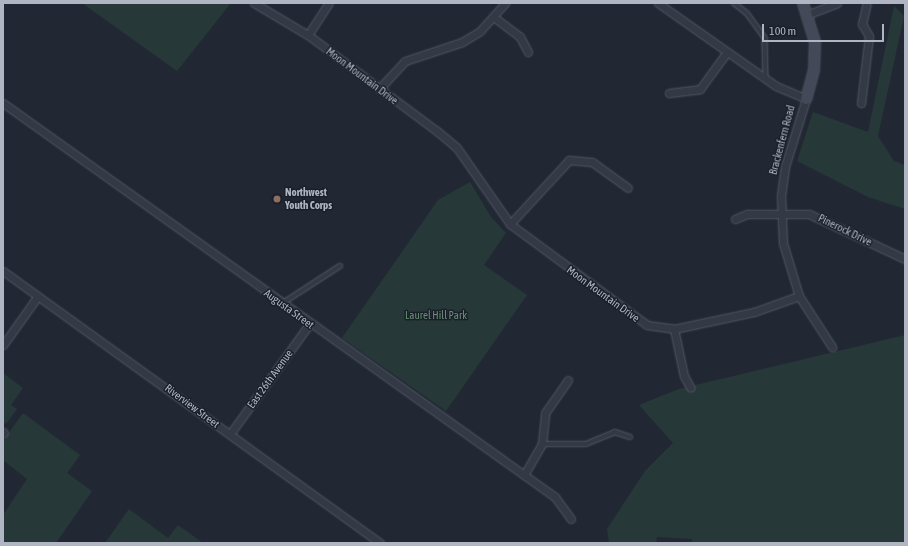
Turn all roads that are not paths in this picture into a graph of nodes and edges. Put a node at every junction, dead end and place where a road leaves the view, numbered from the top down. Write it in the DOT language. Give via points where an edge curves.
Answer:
graph roads {
  1 [pos="254,3"];
  2 [pos="329,3"];
  3 [pos="505,3"];
  4 [pos="658,3"];
  5 [pos="734,3"];
  6 [pos="802,3"];
  7 [pos="837,3"];
  8 [pos="868,3"];
  9 [pos="809,14"];
  10 [pos="495,18"];
  11 [pos="308,35"];
  12 [pos="528,52"];
  13 [pos="727,52"];
  14 [pos="766,79"];
  15 [pos="378,89"];
  16 [pos="669,93"];
  17 [pos="806,99"];
  18 [pos="3,103"];
  19 [pos="861,103"];
  20 [pos="628,188"];
  21 [pos="782,213"];
  22 [pos="735,219"];
  23 [pos="510,224"];
  24 [pos="905,259"];
  25 [pos="340,266"];
  26 [pos="3,271"];
  27 [pos="38,296"];
  28 [pos="799,296"];
  29 [pos="282,304"];
  30 [pos="310,324"];
  31 [pos="674,329"];
  32 [pos="3,345"];
  33 [pos="832,347"];
  34 [pos="568,380"];
  35 [pos="690,387"];
  36 [pos="230,434"];
  37 [pos="630,437"];
  38 [pos="542,444"];
  39 [pos="524,475"];
  40 [pos="570,519"];
  41 [pos="380,543"];
  1 -- 11 [label="street, Moon Mountain Drive"];
  2 -- 11 [label="street"];
  3 -- 10 [label="street"];
  4 -- 13 [label="street"];
  5 -- 14 [label="lane" via="747,13 765,38"];
  6 -- 9 [label="street, Brackenfern Road"];
  7 -- 9 [label="street"];
  8 -- 19 [label="street" via="862,24 869,36"];
  9 -- 17 [label="street, Brackenfern Road" via="816,56"];
  10 -- 12 [label="street" via="520,37"];
  10 -- 15 [label="street" via="462,42 405,61"];
  11 -- 15 [label="street, Moon Mountain Drive"];
  13 -- 14 [label="street"];
  13 -- 16 [label="street" via="700,89"];
  14 -- 17 [label="street"];
  15 -- 23 [label="street, Moon Mountain Drive" via="457,148"];
  17 -- 21 [label="street, Brackenfern Road" via="785,167"];
  18 -- 29 [label="street, Augusta Street"];
  20 -- 23 [label="street" via="592,162 569,160"];
  21 -- 22 [label="street, Pinerock Drive" via="747,214"];
  21 -- 24 [label="street, Pinerock Drive" via="809,214 822,218"];
  21 -- 28 [label="street, Brackenfern Road" via="784,243"];
  23 -- 31 [label="street, Moon Mountain Drive" via="637,320 656,328"];
  25 -- 29 [label="lane"];
  26 -- 27 [label="street, Riverview Street"];
  27 -- 32 [label="street"];
  27 -- 36 [label="street, Riverview Street"];
  28 -- 31 [label="street, Moon Mountain Drive" via="754,312"];
  28 -- 33 [label="street, Brackenfern Road"];
  29 -- 30 [label="street, Augusta Street"];
  30 -- 36 [label="street, East 26th Avenue"];
  30 -- 39 [label="street, Augusta Street"];
  31 -- 35 [label="street" via="684,376"];
  34 -- 38 [label="street" via="545,413"];
  36 -- 41 [label="street, Riverview Street"];
  37 -- 38 [label="lane" via="615,432 586,444"];
  38 -- 39 [label="street"];
  39 -- 40 [label="street, Augusta Street" via="555,497"];
}
